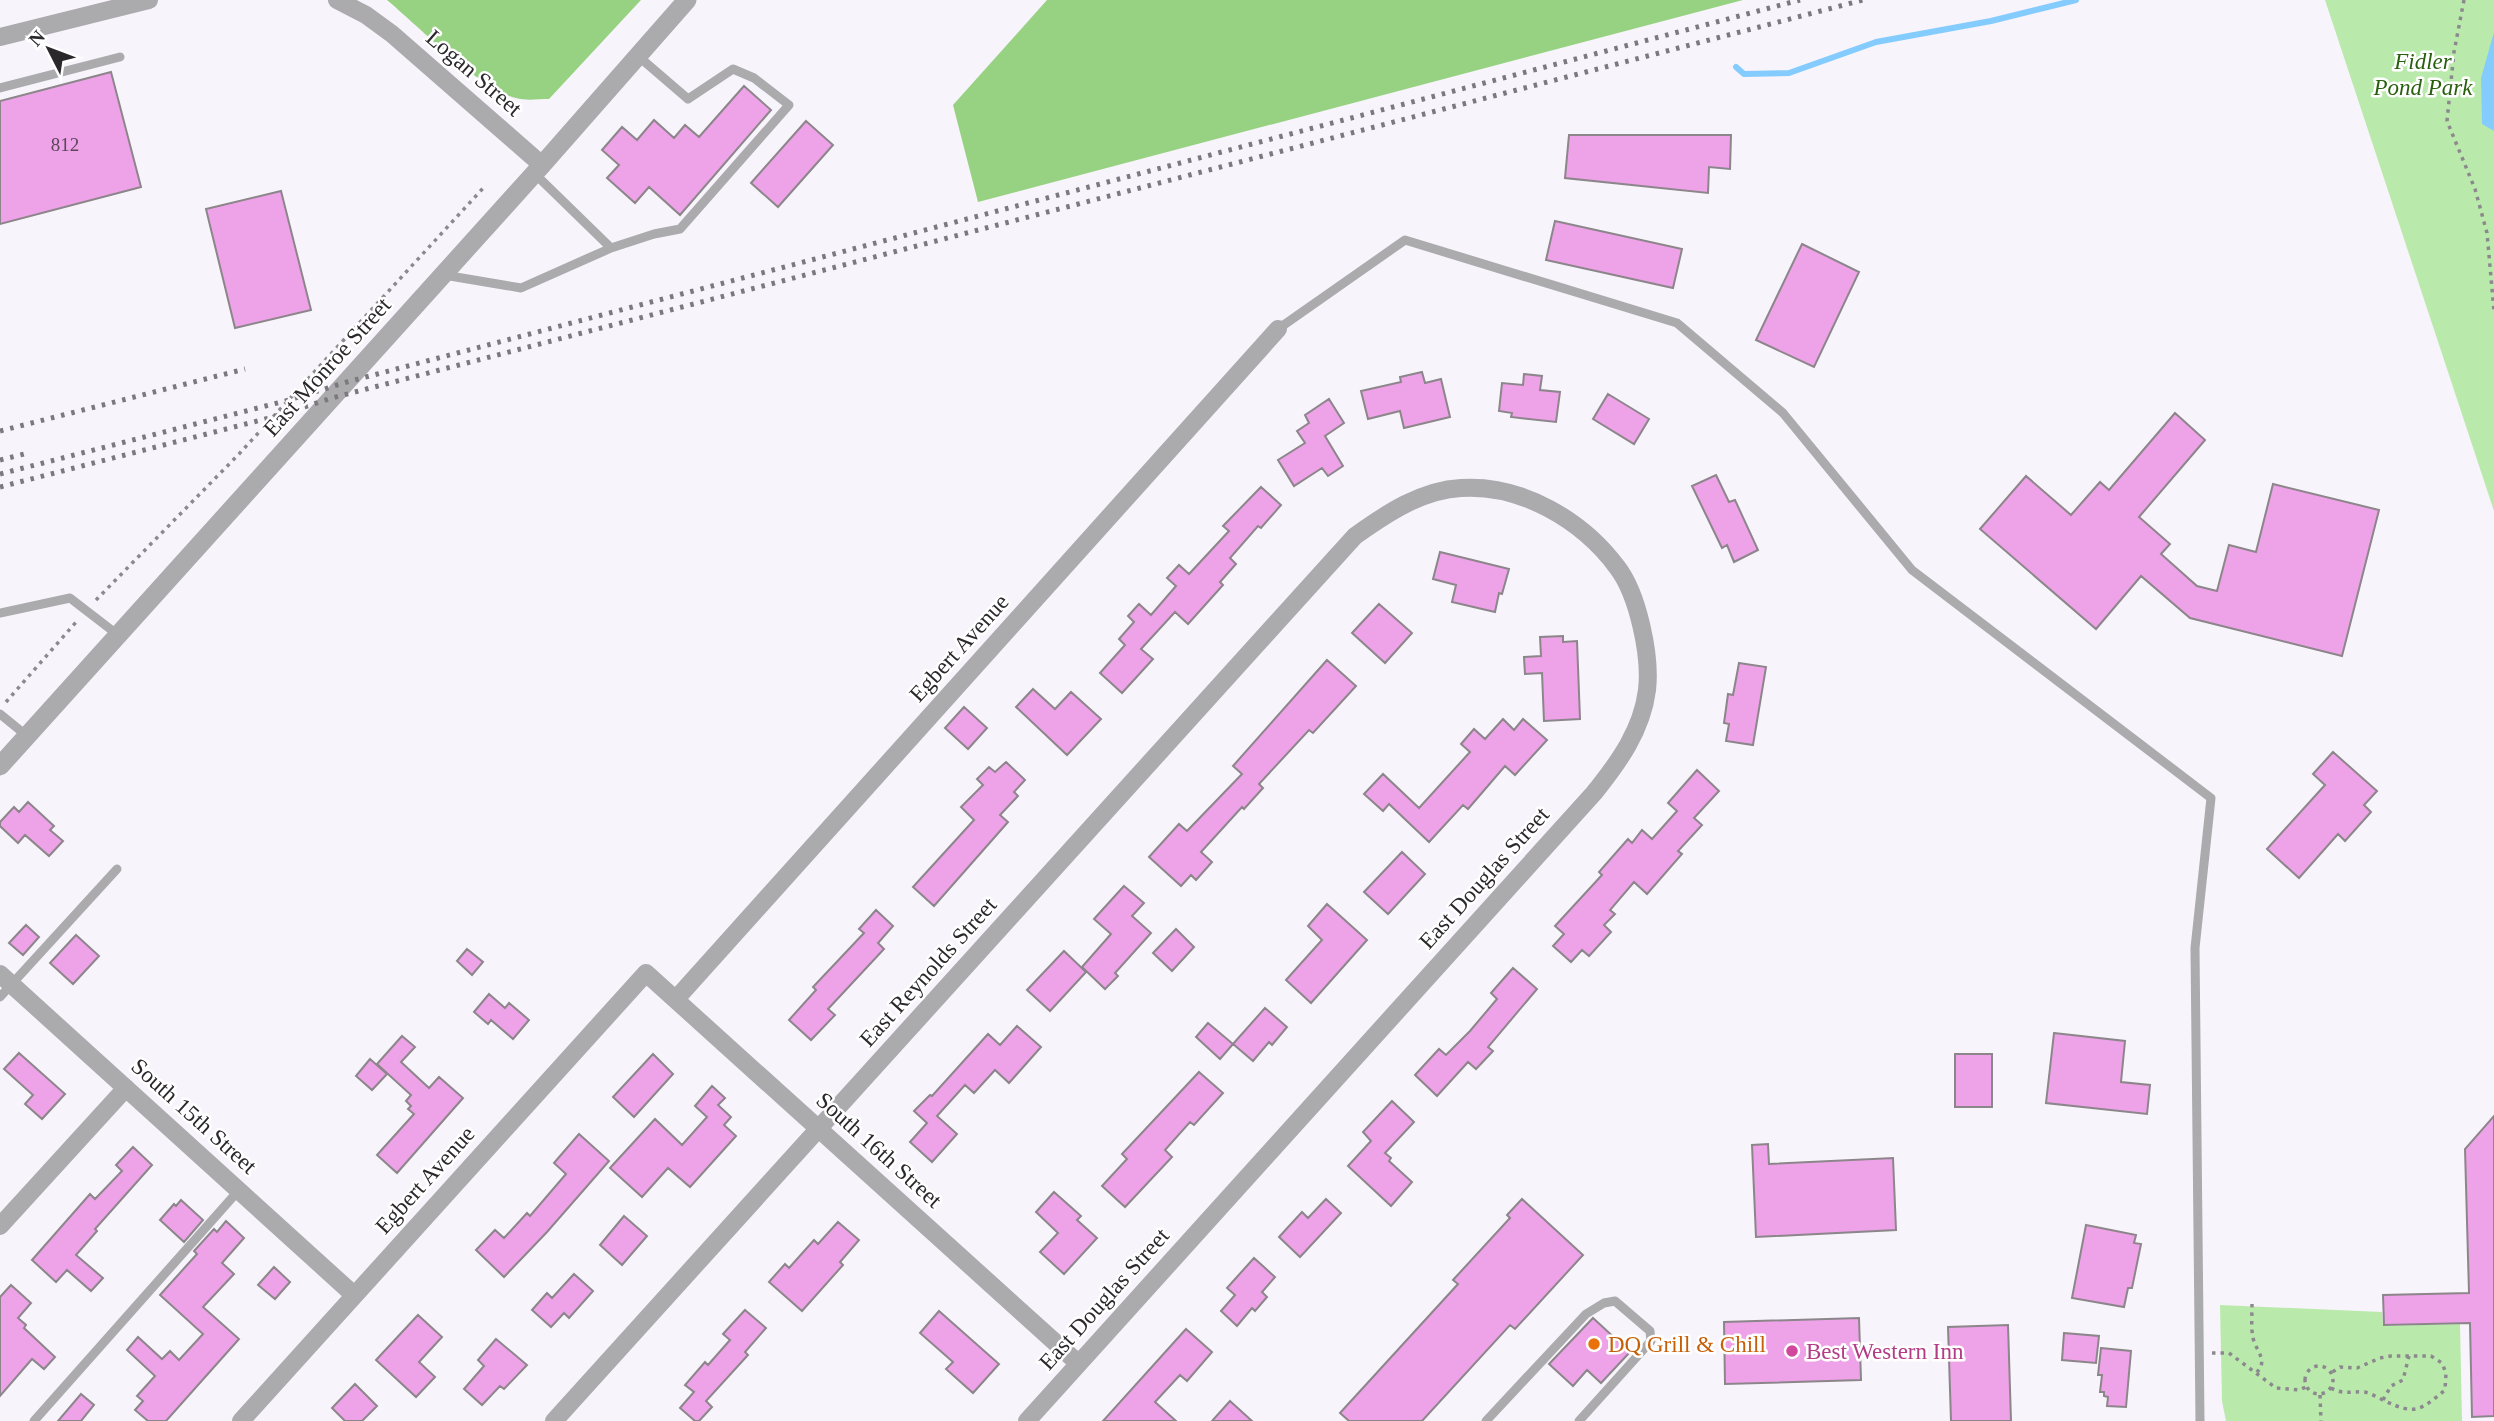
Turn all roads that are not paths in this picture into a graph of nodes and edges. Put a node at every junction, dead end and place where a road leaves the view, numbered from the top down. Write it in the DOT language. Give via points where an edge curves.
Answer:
graph roads {
  1 [pos="149,0"];
  2 [pos="337,0"];
  3 [pos="687,0"];
  4 [pos="0,37"];
  5 [pos="638,56"];
  6 [pos="120,57"];
  7 [pos="0,88"];
  8 [pos="538,169"];
  9 [pos="611,248"];
  10 [pos="442,275"];
  11 [pos="1278,330"];
  12 [pos="1336,555"];
  13 [pos="0,613"];
  14 [pos="118,635"];
  15 [pos="0,711"];
  16 [pos="27,736"];
  17 [pos="0,766"];
  18 [pos="117,869"];
  19 [pos="646,973"];
  20 [pos="4,985"];
  21 [pos="676,999"];
  22 [pos="125,1088"];
  23 [pos="819,1129"];
  24 [pos="239,1190"];
  25 [pos="0,1226"];
  26 [pos="354,1295"];
  27 [pos="1078,1363"];
  28 [pos="34,1421"];
  29 [pos="241,1421"];
  30 [pos="554,1421"];
  31 [pos="1027,1421"];
  32 [pos="1486,1421"];
  33 [pos="1579,1421"];
  34 [pos="2200,1421"];
  1 -- 4 [label="street"];
  2 -- 8 [label="street, Logan Street" via="392,34"];
  3 -- 5 [label="street, East Monroe Street"];
  5 -- 8 [label="street, East Monroe Street"];
  5 -- 9 [label="lane" via="688,99 733,69 754,78 789,105 680,229"];
  6 -- 7 [label="lane"];
  8 -- 9 [label="lane"];
  8 -- 10 [label="street, East Monroe Street"];
  9 -- 10 [label="lane" via="521,288"];
  10 -- 14 [label="street, East Monroe Street"];
  11 -- 21 [label="street, Egbert Avenue"];
  11 -- 34 [label="lane" via="1405,240 1676,323 1783,413 1912,570 2211,798 2195,947"];
  12 -- 23 [label="street, East Reynolds Street"];
  12 -- 27 [label="street, East Douglas Street" via="1376,521 1430,494 1461,488 1493,489 1549,509 1598,545 1619,569 1632,594 1646,656 1647,688 1641,717 1628,747 1594,793"];
  13 -- 14 [label="lane" via="70,598"];
  14 -- 16 [label="street, East Monroe Street"];
  15 -- 16 [label="lane"];
  16 -- 17 [label="street, East Monroe Street"];
  18 -- 20 [label="lane"];
  19 -- 21 [label="street, South 16th Street"];
  19 -- 26 [label="street, Egbert Avenue"];
  20 -- 22 [label="street, South 15th Street"];
  21 -- 23 [label="street, South 16th Street"];
  22 -- 24 [label="street, South 15th Street"];
  22 -- 25 [label="street"];
  23 -- 27 [label="street, South 16th Street"];
  23 -- 30 [label="street, East Reynolds Street"];
  24 -- 26 [label="street, South 15th Street"];
  24 -- 28 [label="lane"];
  26 -- 29 [label="street, Egbert Avenue"];
  27 -- 31 [label="street, East Douglas Street"];
  32 -- 33 [label="lane" via="1586,1314 1615,1301 1650,1331 1651,1341"];
}
